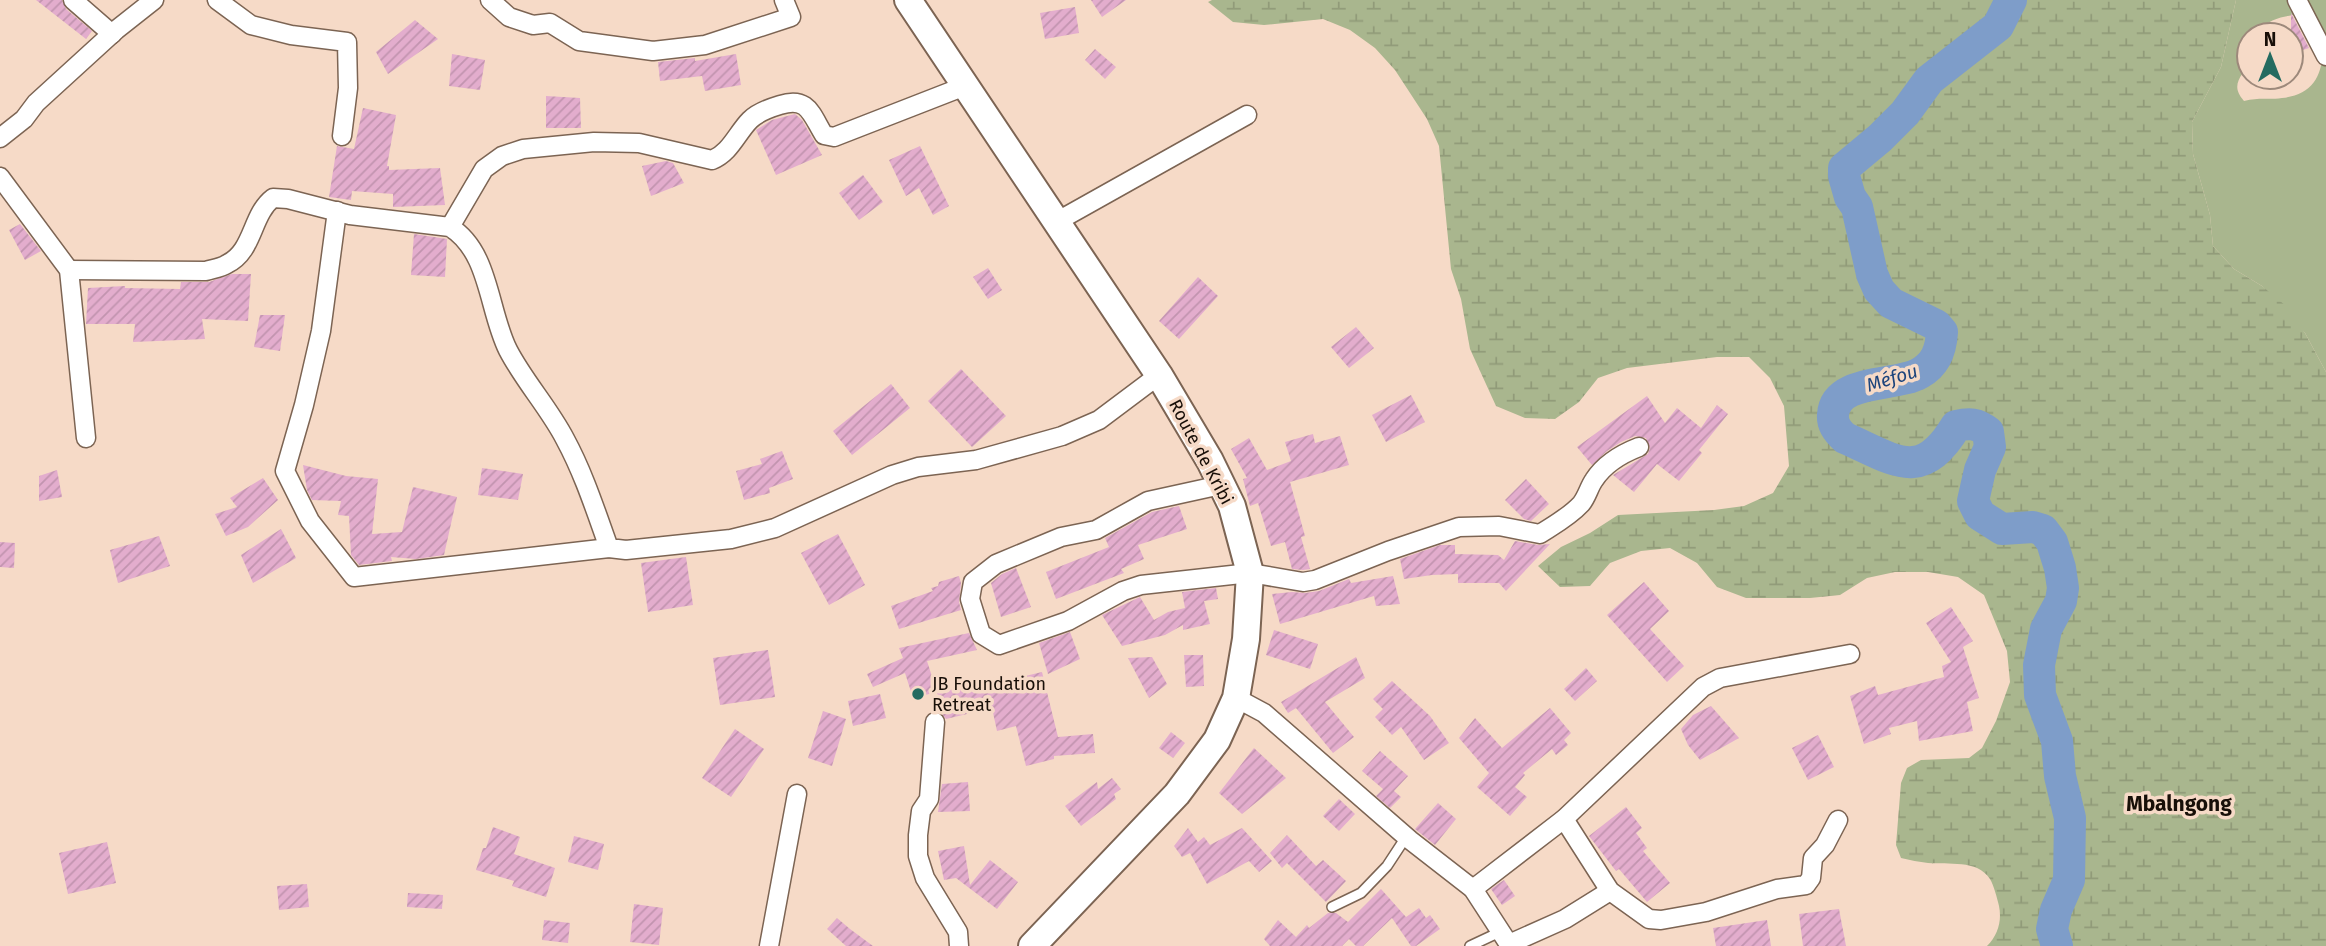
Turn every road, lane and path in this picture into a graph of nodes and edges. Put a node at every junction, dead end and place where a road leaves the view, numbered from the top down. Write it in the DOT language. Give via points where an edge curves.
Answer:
graph roads {
  1 [pos="73,0"];
  2 [pos="153,0"];
  3 [pos="216,0"];
  4 [pos="490,0"];
  5 [pos="784,0"];
  6 [pos="908,0"];
  7 [pos="2297,0"];
  8 [pos="112,34"];
  9 [pos="2326,56"];
  10 [pos="965,86"];
  11 [pos="1247,115"];
  12 [pos="342,135"];
  13 [pos="0,138"];
  14 [pos="0,177"];
  15 [pos="337,211"];
  16 [pos="1056,222"];
  17 [pos="450,227"];
  18 [pos="69,270"];
  19 [pos="1158,375"];
  20 [pos="86,438"];
  21 [pos="1639,447"];
  22 [pos="1222,485"];
  23 [pos="609,548"];
  24 [pos="1251,573"];
  25 [pos="1850,654"];
  26 [pos="1236,698"];
  27 [pos="935,722"];
  28 [pos="797,794"];
  29 [pos="1564,820"];
  30 [pos="1838,820"];
  31 [pos="1406,837"];
  32 [pos="1473,889"];
  33 [pos="1610,891"];
  34 [pos="1332,907"];
  35 [pos="1507,941"];
  36 [pos="769,946"];
  37 [pos="959,946"];
  38 [pos="1032,946"];
  39 [pos="1470,946"];
  1 -- 8 [label="street"];
  2 -- 8 [label="street"];
  3 -- 12 [label="street" via="251,25 291,36 347,42 348,89"];
  4 -- 5 [label="street" via="509,17 533,25 550,23 579,41 653,51 705,45 791,16"];
  6 -- 10 [label="main road, Route de Kribi"];
  7 -- 9 [label="street"];
  8 -- 13 [label="street"];
  10 -- 16 [label="main road, Route de Kribi"];
  10 -- 17 [label="street" via="834,137 824,135 807,107 791,102 751,119 721,156 712,160 639,143 523,149 484,169"];
  11 -- 16 [label="street"];
  14 -- 18 [label="street"];
  15 -- 17 [label="street"];
  15 -- 18 [label="street" via="273,198 265,205 242,253 206,271"];
  15 -- 23 [label="street" via="321,331 285,471 310,521 354,577"];
  16 -- 19 [label="main road, Route de Kribi"];
  17 -- 23 [label="street" via="464,235 475,252 508,349 565,438"];
  18 -- 20 [label="street"];
  19 -- 22 [label="main road, Route de Kribi"];
  19 -- 23 [label="street" via="1098,420 1062,436 976,460 892,475 775,528 730,539"];
  21 -- 24 [label="street" via="1608,464 1583,502 1540,534 1499,526 1458,527 1315,580 1289,581"];
  22 -- 24 [label="main road, Route de Kribi"];
  22 -- 24 [label="street" via="1148,501 1096,530 1061,537 996,564 973,582 970,599 981,634 999,645 1068,621 1123,590"];
  24 -- 26 [label="main road, Route de Kribi"];
  25 -- 29 [label="street" via="1720,678 1703,687"];
  26 -- 31 [label="street" via="1264,713"];
  26 -- 38 [label="main road, Route de Kribi" via="1217,740 1177,794"];
  27 -- 37 [label="street" via="929,799 922,811 918,856 925,878 958,932"];
  28 -- 36 [label="street"];
  29 -- 32 [label="street"];
  29 -- 33 [label="street"];
  30 -- 33 [label="street" via="1813,858 1806,885 1661,920 1649,919"];
  31 -- 32 [label="street"];
  31 -- 34 [label="lane" via="1361,893"];
  32 -- 35 [label="street"];
  33 -- 35 [label="street" via="1565,919"];
  35 -- 39 [label="lane"];
}
